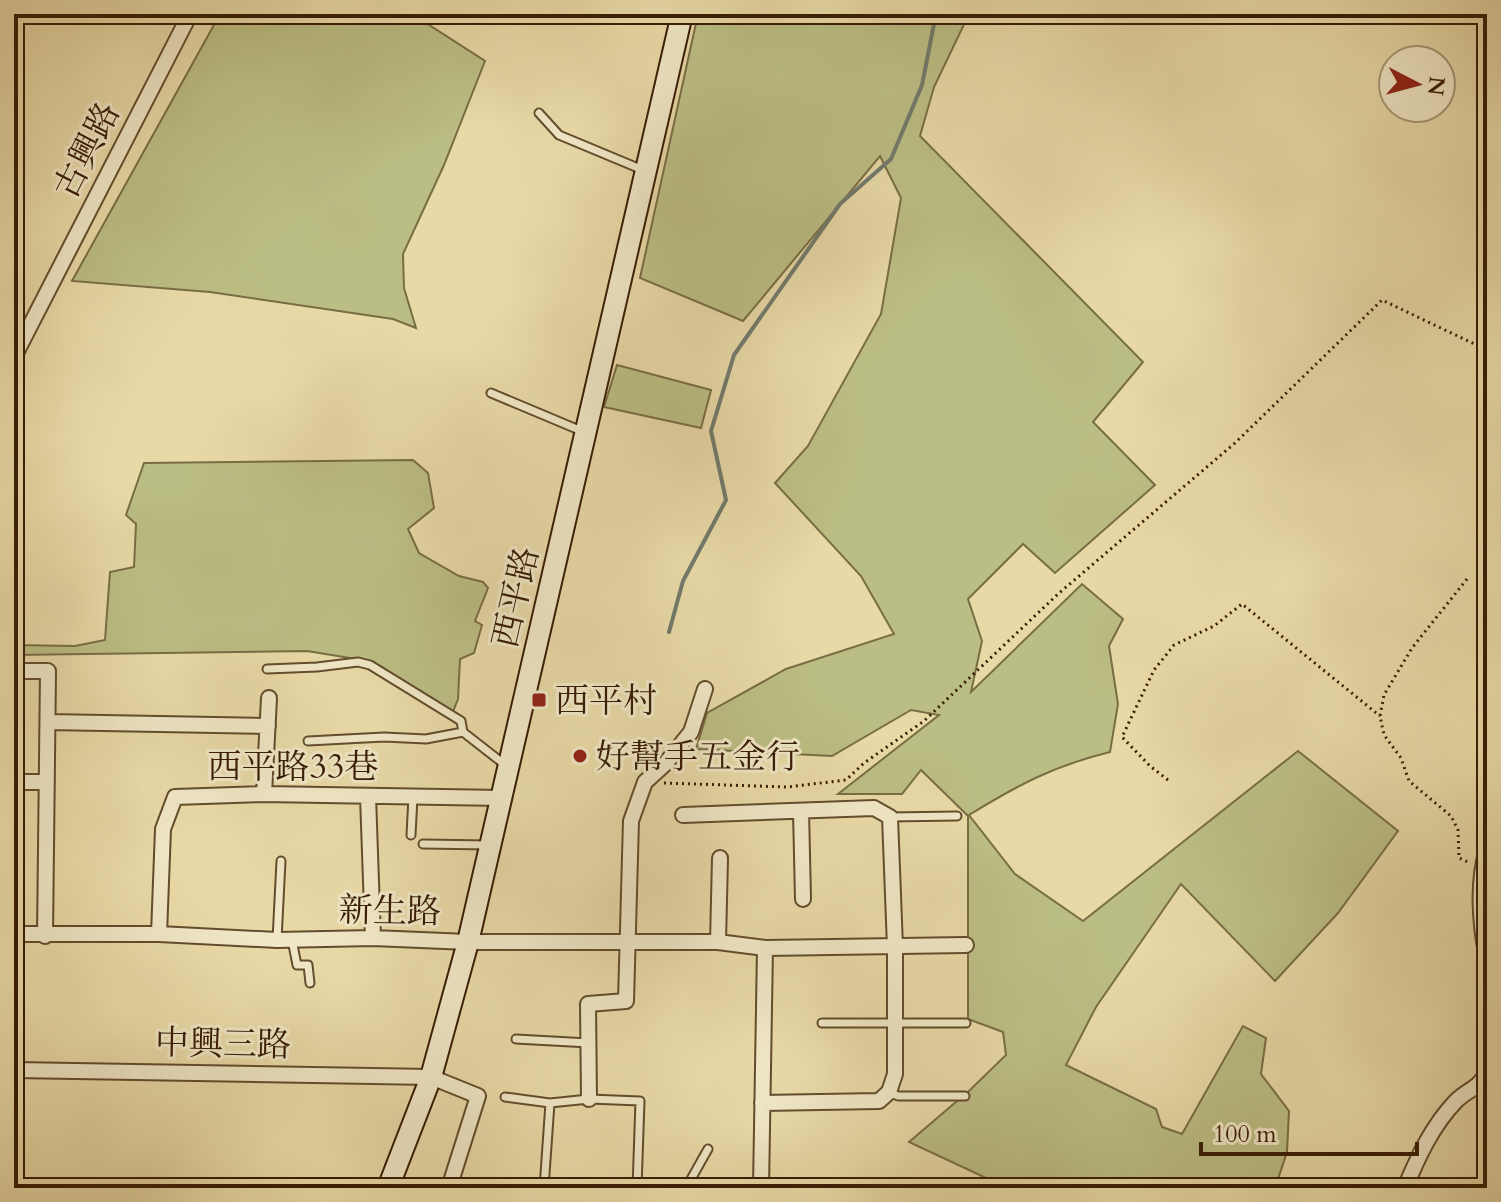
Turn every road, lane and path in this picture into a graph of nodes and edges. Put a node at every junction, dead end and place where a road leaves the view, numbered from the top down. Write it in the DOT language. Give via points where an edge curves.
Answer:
graph roads {
  1 [pos="190,14"];
  2 [pos="682,14"];
  3 [pos="539,113"];
  4 [pos="645,171"];
  5 [pos="1487,350"];
  6 [pos="14,357"];
  7 [pos="491,393"];
  8 [pos="586,432"];
  9 [pos="1467,579"];
  10 [pos="267,669"];
  11 [pos="14,671"];
  12 [pos="705,689"];
  13 [pos="269,698"];
  14 [pos="1380,716"];
  15 [pos="48,722"];
  16 [pos="268,726"];
  17 [pos="463,732"];
  18 [pos="308,741"];
  19 [pos="509,768"];
  20 [pos="1168,780"];
  21 [pos="14,782"];
  22 [pos="47,782"];
  23 [pos="645,782"];
  24 [pos="264,794"];
  25 [pos="368,796"];
  26 [pos="413,797"];
  27 [pos="502,798"];
  28 [pos="801,811"];
  29 [pos="683,815"];
  30 [pos="957,816"];
  31 [pos="890,817"];
  32 [pos="411,835"];
  33 [pos="423,844"];
  34 [pos="491,845"];
  35 [pos="1487,850"];
  36 [pos="720,858"];
  37 [pos="281,861"];
  38 [pos="1481,867"];
  39 [pos="803,899"];
  40 [pos="14,934"];
  41 [pos="159,934"];
  42 [pos="45,936"];
  43 [pos="373,938"];
  44 [pos="284,940"];
  45 [pos="468,942"];
  46 [pos="628,942"];
  47 [pos="718,942"];
  48 [pos="966,945"];
  49 [pos="895,947"];
  50 [pos="765,948"];
  51 [pos="1487,958"];
  52 [pos="310,983"];
  53 [pos="822,1023"];
  54 [pos="894,1023"];
  55 [pos="966,1023"];
  56 [pos="516,1039"];
  57 [pos="589,1043"];
  58 [pos="14,1070"];
  59 [pos="1487,1072"];
  60 [pos="431,1077"];
  61 [pos="889,1092"];
  62 [pos="965,1096"];
  63 [pos="505,1097"];
  64 [pos="589,1099"];
  65 [pos="550,1103"];
  66 [pos="762,1103"];
  67 [pos="708,1149"];
  68 [pos="388,1188"];
  69 [pos="449,1188"];
  70 [pos="544,1188"];
  71 [pos="637,1188"];
  72 [pos="686,1188"];
  73 [pos="761,1188"];
  74 [pos="1405,1188"];
  1 -- 6 [label="street, 古興路"];
  2 -- 4 [label="main road, 西平路"];
  3 -- 4 [label="lane" via="559,135"];
  4 -- 8 [label="main road, 西平路"];
  5 -- 23 [label="path" via="1382,300 1235,443 1058,594 924,721 846,780 787,787"];
  7 -- 8 [label="lane"];
  8 -- 19 [label="main road, 西平路"];
  9 -- 14 [label="path" via="1412,648 1384,695"];
  10 -- 17 [label="lane" via="370,665 461,721"];
  11 -- 15 [label="street" via="48,671"];
  12 -- 23 [label="street" via="691,732"];
  13 -- 16 [label="street"];
  14 -- 20 [label="path" via="1242,604 1214,626 1174,645 1154,670 1122,737"];
  14 -- 38 [label="path" via="1384,735 1409,781 1451,816 1458,830 1459,858"];
  15 -- 16 [label="street"];
  15 -- 22 [label="street"];
  16 -- 24 [label="street"];
  17 -- 18 [label="lane" via="426,739"];
  17 -- 19 [label="lane"];
  19 -- 27 [label="main road, 西平路"];
  21 -- 22 [label="street"];
  22 -- 42 [label="street"];
  23 -- 46 [label="street" via="631,821"];
  24 -- 25 [label="street, 西平路33巷"];
  24 -- 41 [label="street, 西平路33巷" via="175,797 163,829"];
  25 -- 26 [label="street, 西平路33巷"];
  25 -- 43 [label="street"];
  26 -- 27 [label="street, 西平路33巷"];
  26 -- 32 [label="lane"];
  27 -- 34 [label="main road, 西平路"];
  28 -- 29 [label="street"];
  28 -- 31 [label="street" via="874,808"];
  28 -- 39 [label="street"];
  30 -- 31 [label="lane"];
  31 -- 49 [label="street"];
  33 -- 34 [label="lane"];
  34 -- 45 [label="main road, 西平路"];
  35 -- 38 [label="street"];
  36 -- 47 [label="street"];
  37 -- 44 [label="lane"];
  38 -- 51 [label="street"];
  40 -- 42 [label="street, 新生路"];
  41 -- 42 [label="street, 新生路"];
  41 -- 44 [label="street, 新生路"];
  43 -- 44 [label="street, 新生路"];
  43 -- 45 [label="street, 新生路"];
  44 -- 52 [label="lane" via="297,965 308,965"];
  45 -- 46 [label="street, 新生路"];
  45 -- 60 [label="main road, 西平路"];
  46 -- 47 [label="street, 新生路"];
  46 -- 57 [label="street" via="626,1001 588,1004"];
  47 -- 50 [label="street, 新生路"];
  48 -- 49 [label="street, 新生路"];
  49 -- 50 [label="street, 新生路"];
  49 -- 54 [label="street"];
  50 -- 66 [label="street"];
  53 -- 54 [label="lane"];
  54 -- 55 [label="lane"];
  54 -- 61 [label="street" via="894,1080"];
  56 -- 57 [label="lane"];
  57 -- 64 [label="street"];
  58 -- 60 [label="street, 中興三路"];
  59 -- 74 [label="street" via="1481,1084 1443,1116"];
  60 -- 68 [label="main road, 西平路"];
  60 -- 69 [label="street" via="478,1096"];
  61 -- 62 [label="lane"];
  61 -- 66 [label="street" via="879,1101"];
  63 -- 65 [label="lane"];
  64 -- 65 [label="lane"];
  64 -- 71 [label="lane" via="640,1101"];
  65 -- 70 [label="lane"];
  66 -- 73 [label="street"];
  67 -- 72 [label="lane"];
}
